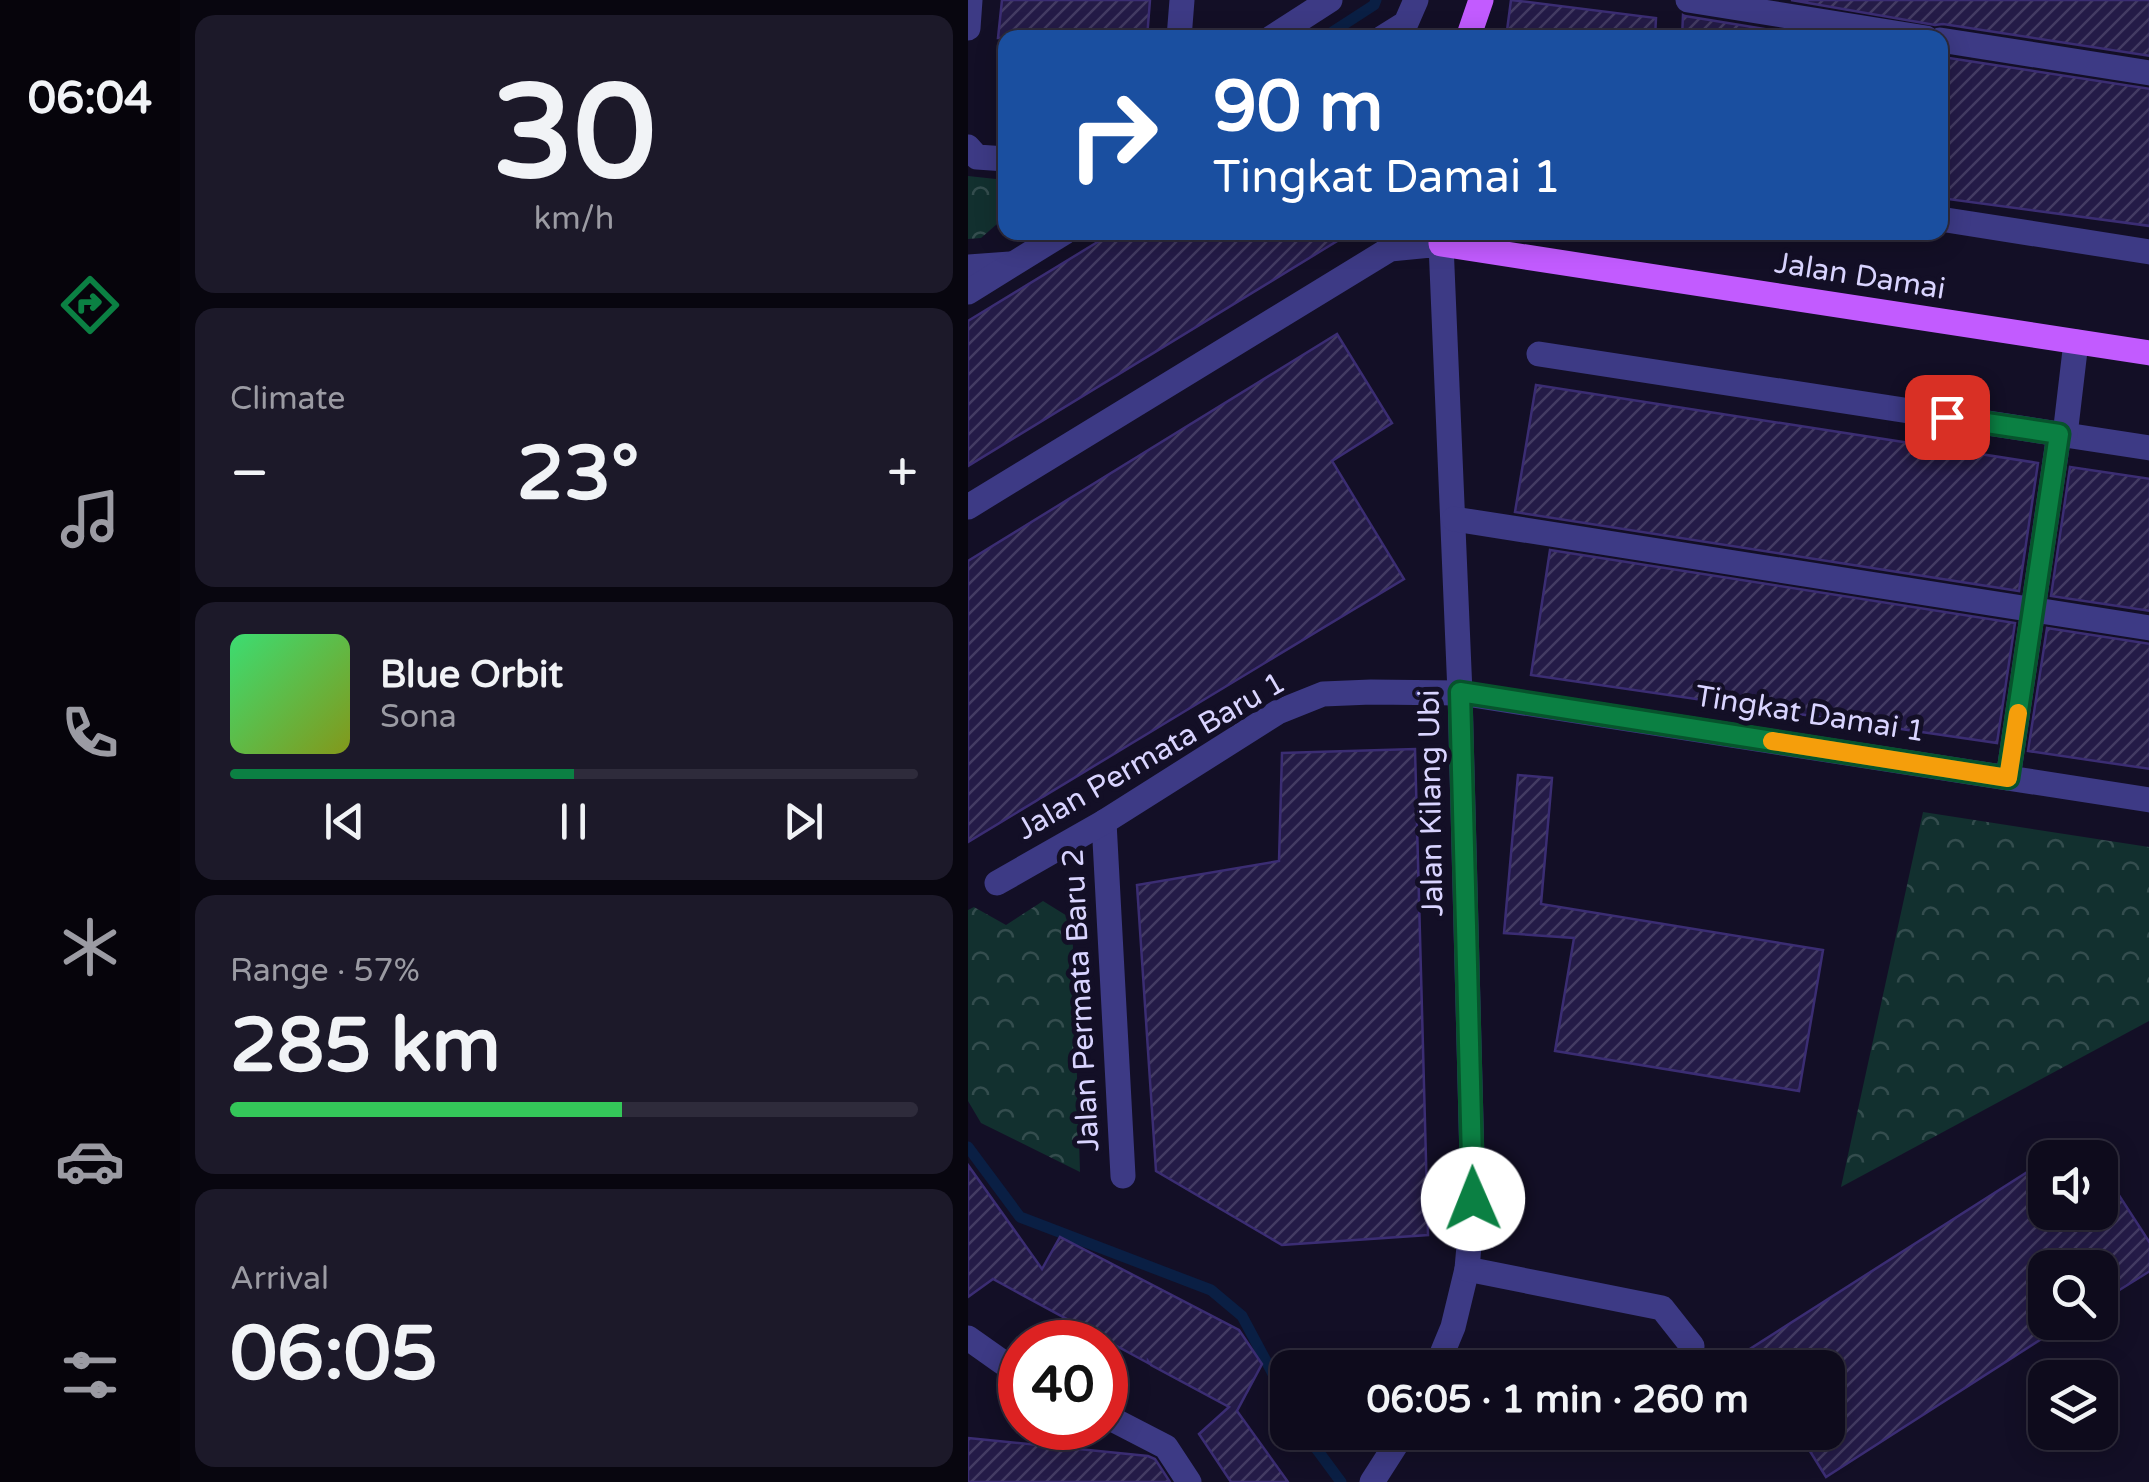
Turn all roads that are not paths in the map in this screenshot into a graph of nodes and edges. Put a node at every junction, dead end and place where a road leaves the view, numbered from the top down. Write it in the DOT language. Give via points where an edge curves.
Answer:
graph roads {
  1 [pos="970,0"];
  2 [pos="1182,0"];
  3 [pos="1330,0"];
  4 [pos="1416,0"];
  5 [pos="1481,0"];
  6 [pos="1688,0"];
  7 [pos="968,28"];
  8 [pos="1180,30"];
  9 [pos="1283,30"];
  10 [pos="1395,30"];
  11 [pos="1471,30"];
  12 [pos="1876,30"];
  13 [pos="1948,41"];
  14 [pos="2150,73"];
  15 [pos="968,146"];
  16 [pos="998,159"];
  17 [pos="1948,220"];
  18 [pos="1052,240"];
  19 [pos="1432,240"];
  20 [pos="1441,240"];
  21 [pos="1453,240"];
  22 [pos="2150,252"];
  23 [pos="1015,264"];
  24 [pos="968,266"];
  25 [pos="968,292"];
  26 [pos="2076,342"];
  27 [pos="2150,353"];
  28 [pos="1539,354"];
  29 [pos="2062,434"];
  30 [pos="2150,448"];
  31 [pos="968,507"];
  32 [pos="1454,519"];
  33 [pos="2032,610"];
  34 [pos="2150,628"];
  35 [pos="1460,692"];
  36 [pos="2008,778"];
  37 [pos="2150,800"];
  38 [pos="1104,822"];
  39 [pos="997,884"];
  40 [pos="1123,1176"];
  41 [pos="1467,1269"];
  42 [pos="968,1338"];
  43 [pos="1692,1346"];
  44 [pos="1443,1350"];
  45 [pos="998,1359"];
  46 [pos="1128,1428"];
  47 [pos="1392,1450"];
  48 [pos="1189,1482"];
  49 [pos="1372,1482"];
  1 -- 7 [label="street"];
  2 -- 8 [label="street"];
  3 -- 9 [label="street"];
  4 -- 10 [label="street" via="1406,23"];
  5 -- 11 [label="main road"];
  6 -- 12 [label="street"];
  13 -- 14 [label="street"];
  15 -- 16 [label="street" via="976,158"];
  17 -- 22 [label="street"];
  18 -- 23 [label="street"];
  19 -- 31 [label="street" via="1390,250"];
  20 -- 32 [label="street, Jalan Kilang Ubi"];
  21 -- 26 [label="main road, Jalan Damai"];
  23 -- 24 [label="street"];
  23 -- 25 [label="street"];
  26 -- 27 [label="main road, Jalan Damai"];
  26 -- 29 [label="street"];
  28 -- 29 [label="street"];
  29 -- 30 [label="street"];
  29 -- 33 [label="street"];
  32 -- 33 [label="street"];
  32 -- 35 [label="street, Jalan Kilang Ubi"];
  33 -- 34 [label="street"];
  33 -- 36 [label="street"];
  35 -- 36 [label="street, Tingkat Damai 1"];
  35 -- 38 [label="street, Jalan Permata Baru 1" via="1323,694 1278,712"];
  35 -- 41 [label="street, Jalan Kilang Ubi" via="1473,1199"];
  36 -- 37 [label="street, Tingkat Damai 1"];
  38 -- 39 [label="street, Jalan Permata Baru 1"];
  38 -- 40 [label="street, Jalan Permata Baru 2"];
  41 -- 43 [label="street" via="1662,1308"];
  41 -- 44 [label="street, Jalan Kilang Ubi"];
  42 -- 45 [label="street"];
  46 -- 48 [label="street" via="1166,1448"];
  47 -- 49 [label="street"];
}
